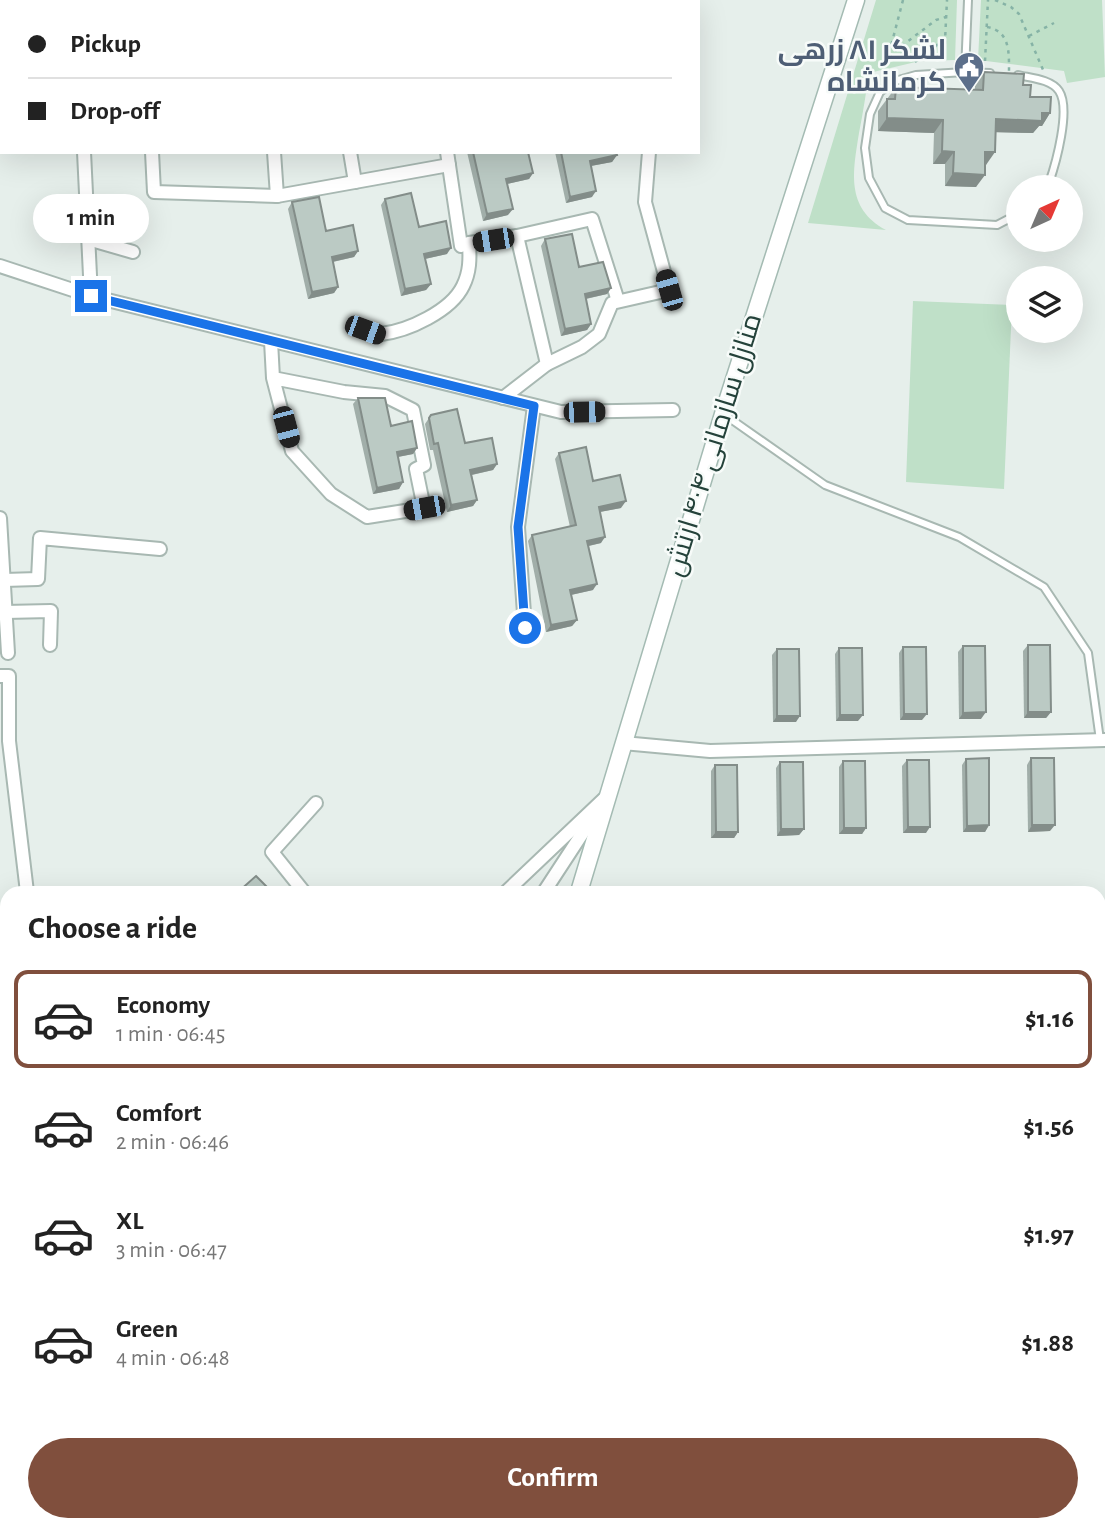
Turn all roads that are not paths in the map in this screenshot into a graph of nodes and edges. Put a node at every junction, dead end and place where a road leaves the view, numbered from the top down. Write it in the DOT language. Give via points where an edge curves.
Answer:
graph roads {
  1 [pos="856,0"];
  2 [pos="968,0"];
  3 [pos="965,72"];
  4 [pos="998,73"];
  5 [pos="1010,74"];
  6 [pos="84,154"];
  7 [pos="152,154"];
  8 [pos="274,154"];
  9 [pos="350,154"];
  10 [pos="649,154"];
  11 [pos="448,159"];
  12 [pos="1052,175"];
  13 [pos="355,182"];
  14 [pos="277,196"];
  15 [pos="1006,220"];
  16 [pos="517,236"];
  17 [pos="88,239"];
  18 [pos="469,243"];
  19 [pos="133,252"];
  20 [pos="0,266"];
  21 [pos="91,296"];
  22 [pos="618,301"];
  23 [pos="365,330"];
  24 [pos="271,341"];
  25 [pos="547,364"];
  26 [pos="273,378"];
  27 [pos="503,398"];
  28 [pos="534,406"];
  29 [pos="673,410"];
  30 [pos="723,414"];
  31 [pos="0,518"];
  32 [pos="1,548"];
  33 [pos="160,549"];
  34 [pos="4,580"];
  35 [pos="2,596"];
  36 [pos="5,612"];
  37 [pos="525,628"];
  38 [pos="50,645"];
  39 [pos="8,653"];
  40 [pos="0,676"];
  41 [pos="1103,740"];
  42 [pos="623,743"];
  43 [pos="606,797"];
  44 [pos="316,803"];
  45 [pos="25,886"];
  46 [pos="299,886"];
  47 [pos="512,886"];
  48 [pos="548,886"];
  49 [pos="581,886"];
  1 -- 30 [label="street, منازل سازمانی ۴۰۴ ارتش"];
  2 -- 3 [label="lane"];
  3 -- 4 [label="lane"];
  3 -- 15 [label="lane" via="916,75 895,81 880,92 870,114 865,148 869,178 885,208 908,220 997,225"];
  5 -- 12 [label="lane" via="1046,81 1059,90 1061,148"];
  6 -- 17 [label="street"];
  7 -- 14 [label="street" via="154,192"];
  8 -- 14 [label="street"];
  9 -- 13 [label="street"];
  10 -- 22 [label="street" via="645,202 669,290"];
  11 -- 13 [label="street"];
  11 -- 18 [label="street" via="461,246"];
  13 -- 14 [label="street"];
  16 -- 18 [label="street"];
  16 -- 22 [label="street" via="592,219"];
  16 -- 25 [label="street"];
  17 -- 19 [label="street"];
  17 -- 21 [label="street"];
  18 -- 23 [label="street" via="470,267 450,305 419,322 379,335"];
  20 -- 21 [label="street"];
  21 -- 24 [label="street"];
  22 -- 25 [label="street" via="612,303 599,334"];
  24 -- 26 [label="street"];
  24 -- 27 [label="street"];
  25 -- 27 [label="street"];
  26 -- 26 [label="street" via="292,451 331,494 367,517 424,508 416,470 424,465 413,410 385,396"];
  27 -- 28 [label="street"];
  28 -- 29 [label="street" via="561,412"];
  28 -- 37 [label="street" via="518,527"];
  30 -- 41 [label="lane" via="825,485 959,537 1044,587 1088,653"];
  30 -- 42 [label="street, منازل سازمانی ۴۰۴ ارتش"];
  31 -- 32 [label="street"];
  32 -- 34 [label="street"];
  33 -- 34 [label="street" via="40,538 38,579"];
  34 -- 35 [label="street"];
  35 -- 36 [label="street"];
  36 -- 38 [label="street" via="51,611"];
  36 -- 39 [label="street"];
  40 -- 45 [label="street" via="9,676 9,741"];
  41 -- 42 [label="street" via="710,751"];
  42 -- 43 [label="street, منازل سازمانی ۴۰۴ ارتش"];
  43 -- 47 [label="street"];
  43 -- 48 [label="street"];
  43 -- 49 [label="street, منازل سازمانی ۴۰۴ ارتش"];
  44 -- 46 [label="street" via="272,852"];
}
